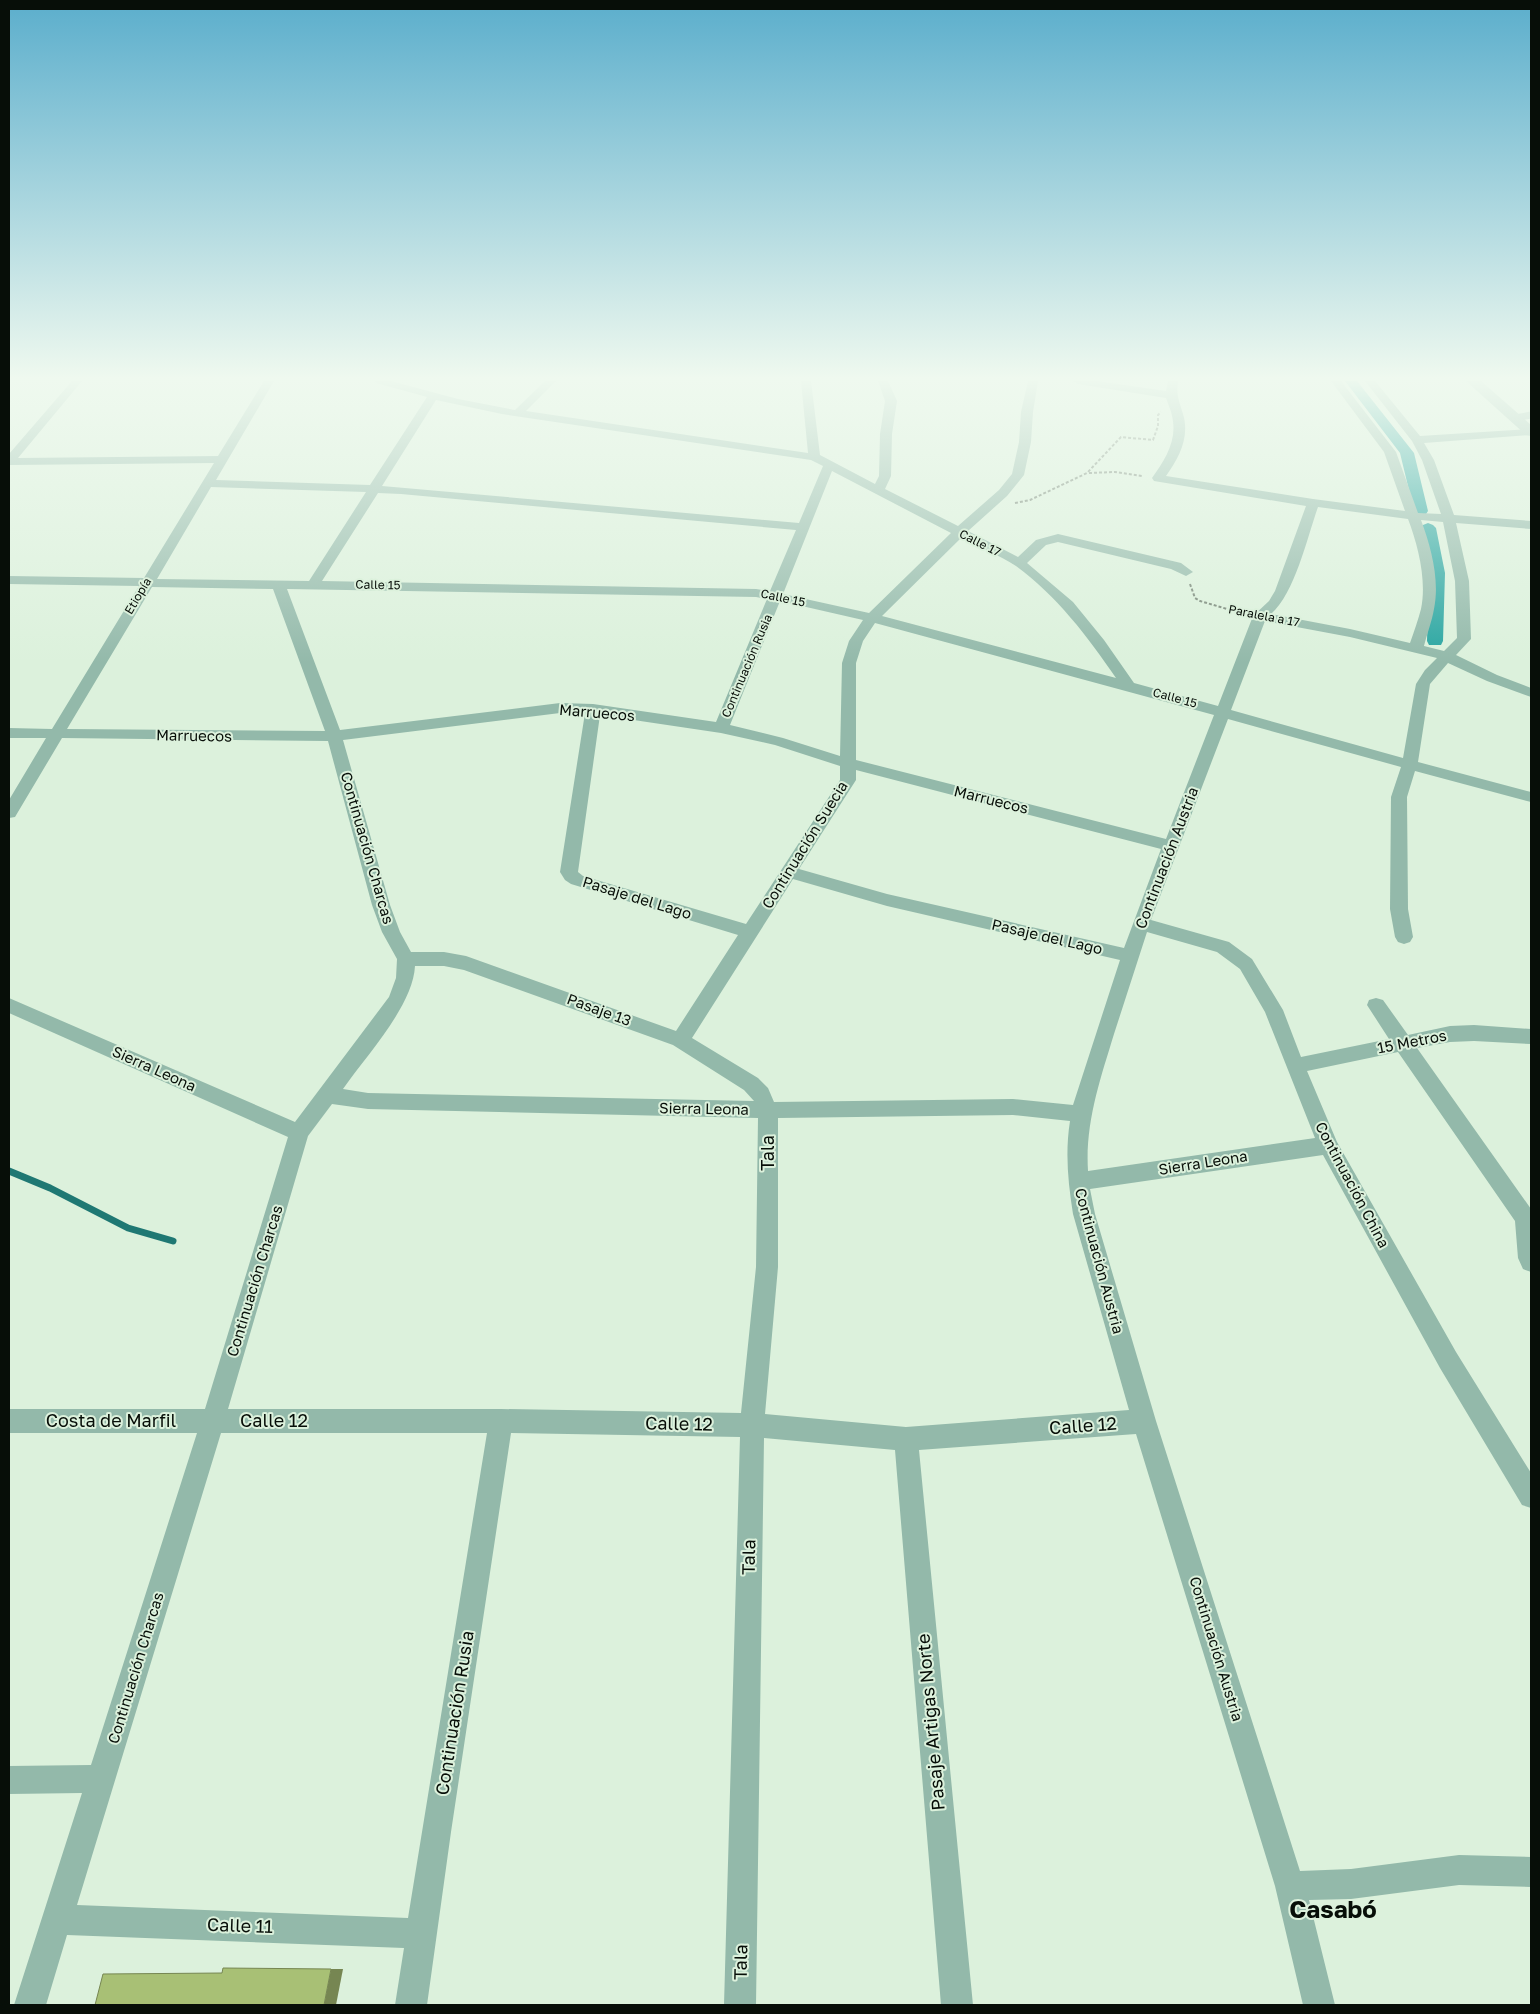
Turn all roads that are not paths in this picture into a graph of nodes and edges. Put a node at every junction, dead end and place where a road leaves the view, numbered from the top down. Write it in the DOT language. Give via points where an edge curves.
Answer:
graph roads {
  1 [pos="212,475"];
  2 [pos="382,475"];
  3 [pos="824,475"];
  4 [pos="851,475"];
  5 [pos="884,475"];
  6 [pos="1018,475"];
  7 [pos="1160,475"];
  8 [pos="1398,475"];
  9 [pos="1433,475"];
  10 [pos="207,483"];
  11 [pos="374,488"];
  12 [pos="879,489"];
  13 [pos="1314,503"];
  14 [pos="1413,516"];
  15 [pos="1450,520"];
  16 [pos="1531,525"];
  17 [pos="802,526"];
  18 [pos="959,532"];
  19 [pos="1020,563"];
  20 [pos="1186,572"];
  21 [pos="9,580"];
  22 [pos="146,582"];
  23 [pos="278,584"];
  24 [pos="314,584"];
  25 [pos="776,596"];
  26 [pos="1260,616"];
  27 [pos="872,619"];
  28 [pos="1416,648"];
  29 [pos="1446,656"];
  30 [pos="1128,685"];
  31 [pos="1531,693"];
  32 [pos="593,710"];
  33 [pos="1224,711"];
  34 [pos="721,728"];
  35 [pos="9,733"];
  36 [pos="56,734"];
  37 [pos="334,736"];
  38 [pos="847,763"];
  39 [pos="1410,765"];
  40 [pos="1531,798"];
  41 [pos="9,813"];
  42 [pos="1171,846"];
  43 [pos="789,872"];
  44 [pos="1141,924"];
  45 [pos="750,932"];
  46 [pos="1404,937"];
  47 [pos="1131,956"];
  48 [pos="406,960"];
  49 [pos="9,1005"];
  50 [pos="1376,1005"];
  51 [pos="1531,1036"];
  52 [pos="680,1040"];
  53 [pos="1401,1043"];
  54 [pos="1295,1066"];
  55 [pos="327,1095"];
  56 [pos="768,1110"];
  57 [pos="1081,1114"];
  58 [pos="299,1133"];
  59 [pos="1328,1145"];
  60 [pos="1078,1182"];
  61 [pos="1528,1219"];
  62 [pos="1531,1262"];
  63 [pos="213,1420"];
  64 [pos="9,1421"];
  65 [pos="501,1421"];
  66 [pos="1144,1421"];
  67 [pos="752,1425"];
  68 [pos="906,1439"];
  69 [pos="1531,1496"];
  70 [pos="102,1779"];
  71 [pos="9,1780"];
  72 [pos="1531,1872"];
  73 [pos="1290,1886"];
  74 [pos="58,1919"];
  75 [pos="422,1934"];
  76 [pos="30,2005"];
  77 [pos="411,2005"];
  78 [pos="740,2005"];
  79 [pos="957,2005"];
  80 [pos="1319,2005"];
  1 -- 10 [label="street, Etiopía"];
  2 -- 11 [label="street"];
  3 -- 17 [label="street, Continuación Rusia"];
  4 -- 12 [label="street, Calle 17"];
  5 -- 12 [label="street"];
  6 -- 18 [label="street, Continuación Suecia"];
  7 -- 13 [label="street" via="1158,478"];
  8 -- 14 [label="street"];
  9 -- 15 [label="street"];
  10 -- 11 [label="street"];
  10 -- 22 [label="street, Etiopía"];
  11 -- 17 [label="street"];
  11 -- 24 [label="street"];
  12 -- 18 [label="street, Calle 17"];
  13 -- 14 [label="street"];
  13 -- 26 [label="street, Continuación Austria" via="1282,591 1274,604"];
  14 -- 15 [label="street"];
  14 -- 28 [label="street" via="1424,545 1428,576 1428,607"];
  15 -- 16 [label="street"];
  15 -- 29 [label="street" via="1462,581 1464,639"];
  17 -- 25 [label="street, Continuación Rusia"];
  18 -- 19 [label="street, Calle 17"];
  18 -- 27 [label="street, Continuación Suecia"];
  19 -- 20 [label="street" via="1041,541 1058,538 1176,566"];
  19 -- 30 [label="street, Calle 17" via="1068,605"];
  21 -- 22 [label="street, Calle 15"];
  22 -- 23 [label="street, Calle 15"];
  22 -- 36 [label="street, Etiopía"];
  23 -- 24 [label="street, Calle 15"];
  23 -- 37 [label="street, Continuación Charcas"];
  24 -- 25 [label="street, Calle 15" via="728,591"];
  25 -- 27 [label="street, Calle 15"];
  25 -- 34 [label="street, Continuación Rusia"];
  26 -- 28 [label="street, Paralela a 17"];
  26 -- 33 [label="street, Continuación Austria"];
  27 -- 30 [label="street, Calle 15"];
  27 -- 38 [label="street, Continuación Suecia" via="856,641 849,664"];
  28 -- 29 [label="street, Paralela a 17"];
  29 -- 31 [label="street, Paralela a 17"];
  29 -- 39 [label="street" via="1423,684"];
  30 -- 33 [label="street, Calle 15"];
  32 -- 34 [label="street, Marruecos"];
  32 -- 37 [label="street, Marruecos" via="560,708"];
  32 -- 45 [label="street, Pasaje del Lago" via="569,872 571,876"];
  33 -- 39 [label="street, Calle 15"];
  33 -- 42 [label="street, Continuación Austria"];
  34 -- 38 [label="street, Marruecos" via="778,741"];
  35 -- 36 [label="street, Marruecos"];
  36 -- 37 [label="street, Marruecos"];
  36 -- 41 [label="street, Etiopía"];
  37 -- 48 [label="street, Continuación Charcas" via="381,905"];
  38 -- 42 [label="street, Marruecos"];
  38 -- 43 [label="street, Continuación Suecia" via="848,780"];
  39 -- 40 [label="street, Calle 15"];
  39 -- 46 [label="street" via="1399,797 1399,909"];
  42 -- 44 [label="street, Continuación Austria"];
  43 -- 45 [label="street, Continuación Suecia"];
  43 -- 47 [label="street, Pasaje del Lago" via="887,900"];
  44 -- 47 [label="street, Continuación Austria"];
  44 -- 54 [label="street, Continuación China" via="1223,947 1246,964 1274,1010"];
  45 -- 52 [label="street, Continuación Suecia"];
  47 -- 57 [label="street, Continuación Austria"];
  48 -- 52 [label="street, Pasaje 13" via="444,959 466,963"];
  48 -- 55 [label="street, Continuación Charcas" via="405,978 397,1000"];
  49 -- 58 [label="street, Sierra Leona"];
  50 -- 53 [label="street"];
  51 -- 53 [label="street, 15 Metros" via="1474,1033"];
  52 -- 56 [label="street, Pasaje 13" via="751,1084 761,1094"];
  53 -- 54 [label="street, 15 Metros"];
  53 -- 61 [label="street"];
  54 -- 59 [label="street, Continuación China"];
  55 -- 56 [label="street, Sierra Leona" via="368,1100"];
  55 -- 58 [label="street, Continuación Charcas"];
  56 -- 57 [label="street, Sierra Leona" via="1013,1107"];
  56 -- 67 [label="street, Tala" via="767,1267"];
  57 -- 60 [label="street, Continuación Austria" via="1076,1146"];
  58 -- 63 [label="street, Continuación Charcas"];
  59 -- 60 [label="street, Sierra Leona"];
  59 -- 69 [label="street, Continuación China" via="1448,1360"];
  60 -- 66 [label="street, Continuación Austria" via="1084,1214"];
  61 -- 62 [label="street"];
  63 -- 64 [label="street, Costa de Marfil"];
  63 -- 65 [label="street, Calle 12"];
  63 -- 70 [label="street, Continuación Charcas"];
  65 -- 67 [label="street, Calle 12"];
  65 -- 75 [label="street, Continuación Rusia"];
  66 -- 68 [label="street, Calle 12"];
  66 -- 73 [label="street, Continuación Austria"];
  67 -- 68 [label="street, Calle 12"];
  67 -- 78 [label="street, Tala"];
  68 -- 79 [label="street, Pasaje Artigas Norte"];
  70 -- 71 [label="street"];
  70 -- 74 [label="street, Continuación Charcas"];
  72 -- 73 [label="street" via="1459,1870 1351,1884"];
  73 -- 80 [label="street, Continuación Austria"];
  74 -- 75 [label="street, Calle 11"];
  74 -- 76 [label="street, Continuación Charcas"];
  75 -- 77 [label="street, Continuación Rusia"];
}
